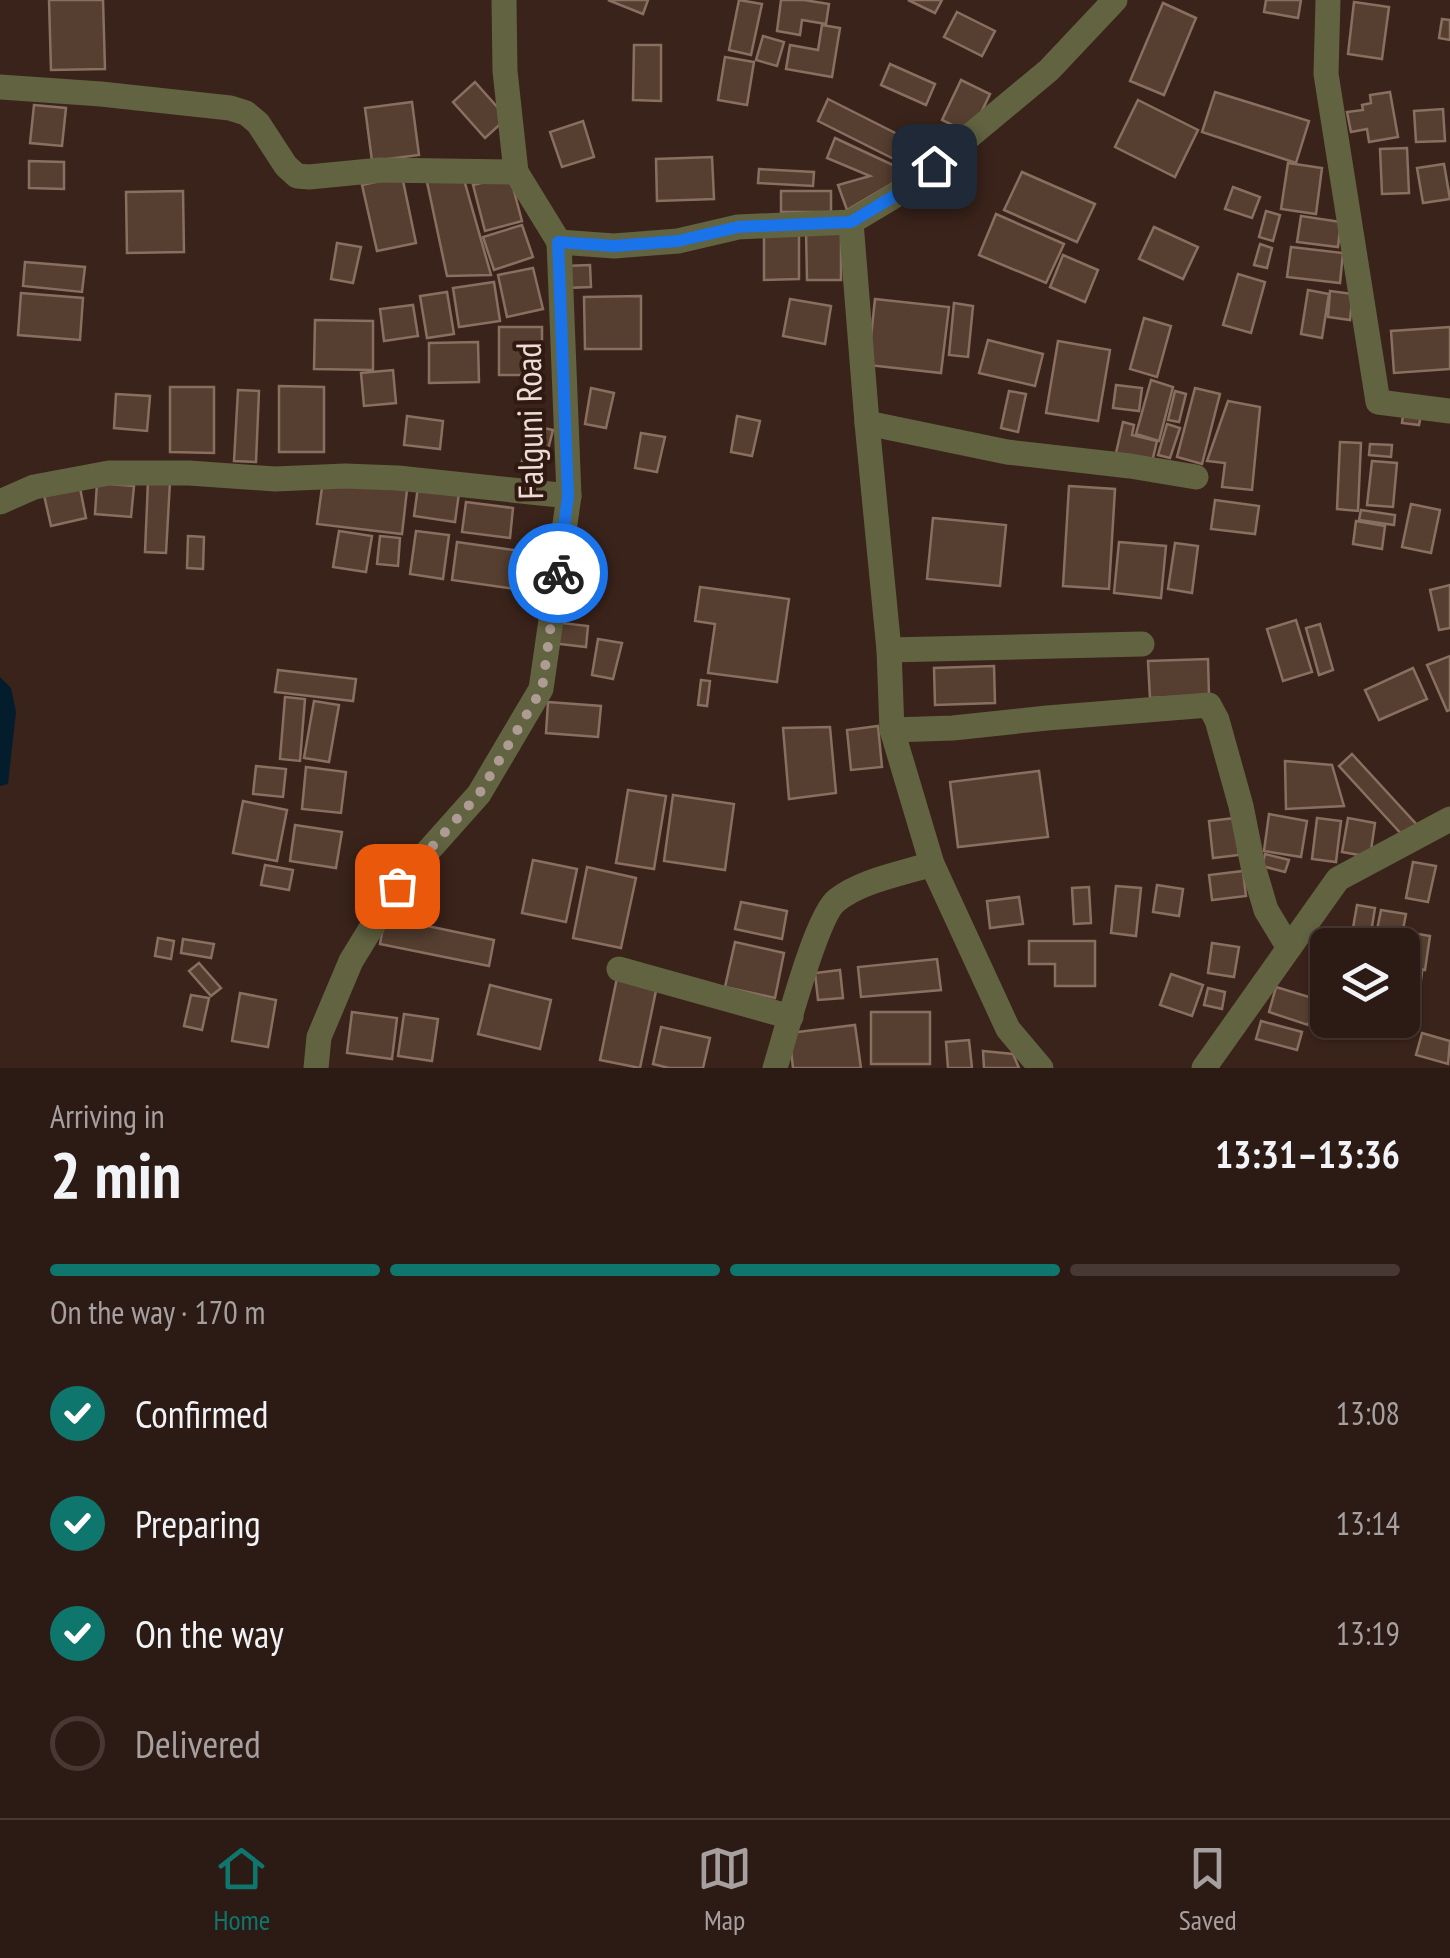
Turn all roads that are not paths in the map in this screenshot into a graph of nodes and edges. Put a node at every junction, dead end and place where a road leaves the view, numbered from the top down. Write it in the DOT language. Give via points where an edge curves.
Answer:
graph roads {
  1 [pos="504,0"];
  2 [pos="1115,0"];
  3 [pos="1328,0"];
  4 [pos="0,87"];
  5 [pos="516,172"];
  6 [pos="851,222"];
  7 [pos="558,242"];
  8 [pos="1450,411"];
  9 [pos="867,423"];
  10 [pos="1196,478"];
  11 [pos="568,496"];
  12 [pos="0,502"];
  13 [pos="1142,644"];
  14 [pos="889,650"];
  15 [pos="892,730"];
  16 [pos="1450,819"];
  17 [pos="932,864"];
  18 [pos="1289,948"];
  19 [pos="620,969"];
  20 [pos="791,1017"];
  21 [pos="316,1068"];
  22 [pos="775,1068"];
  23 [pos="1041,1068"];
  24 [pos="1204,1068"];
  1 -- 5 [label="street"];
  2 -- 6 [label="street" via="1049,70 906,189"];
  3 -- 8 [label="street" via="1326,74 1378,402"];
  4 -- 5 [label="street" via="230,108 258,123 297,176"];
  5 -- 7 [label="street"];
  6 -- 7 [label="street" via="738,227 630,245"];
  6 -- 9 [label="street"];
  7 -- 11 [label="street, Falguni Road"];
  9 -- 10 [label="street" via="1006,452"];
  9 -- 14 [label="street"];
  11 -- 12 [label="street" via="398,478 109,472 34,487"];
  11 -- 21 [label="street, Falguni Road" via="542,689 479,794 397,886 351,961 319,1037"];
  13 -- 14 [label="street"];
  14 -- 15 [label="street"];
  15 -- 17 [label="street"];
  15 -- 18 [label="street" via="1209,705 1266,910"];
  16 -- 18 [label="street" via="1338,879"];
  17 -- 20 [label="street" via="861,886 834,902 820,924"];
  17 -- 23 [label="street" via="1008,1028"];
  18 -- 24 [label="street"];
  19 -- 20 [label="street"];
  20 -- 22 [label="street"];
}
